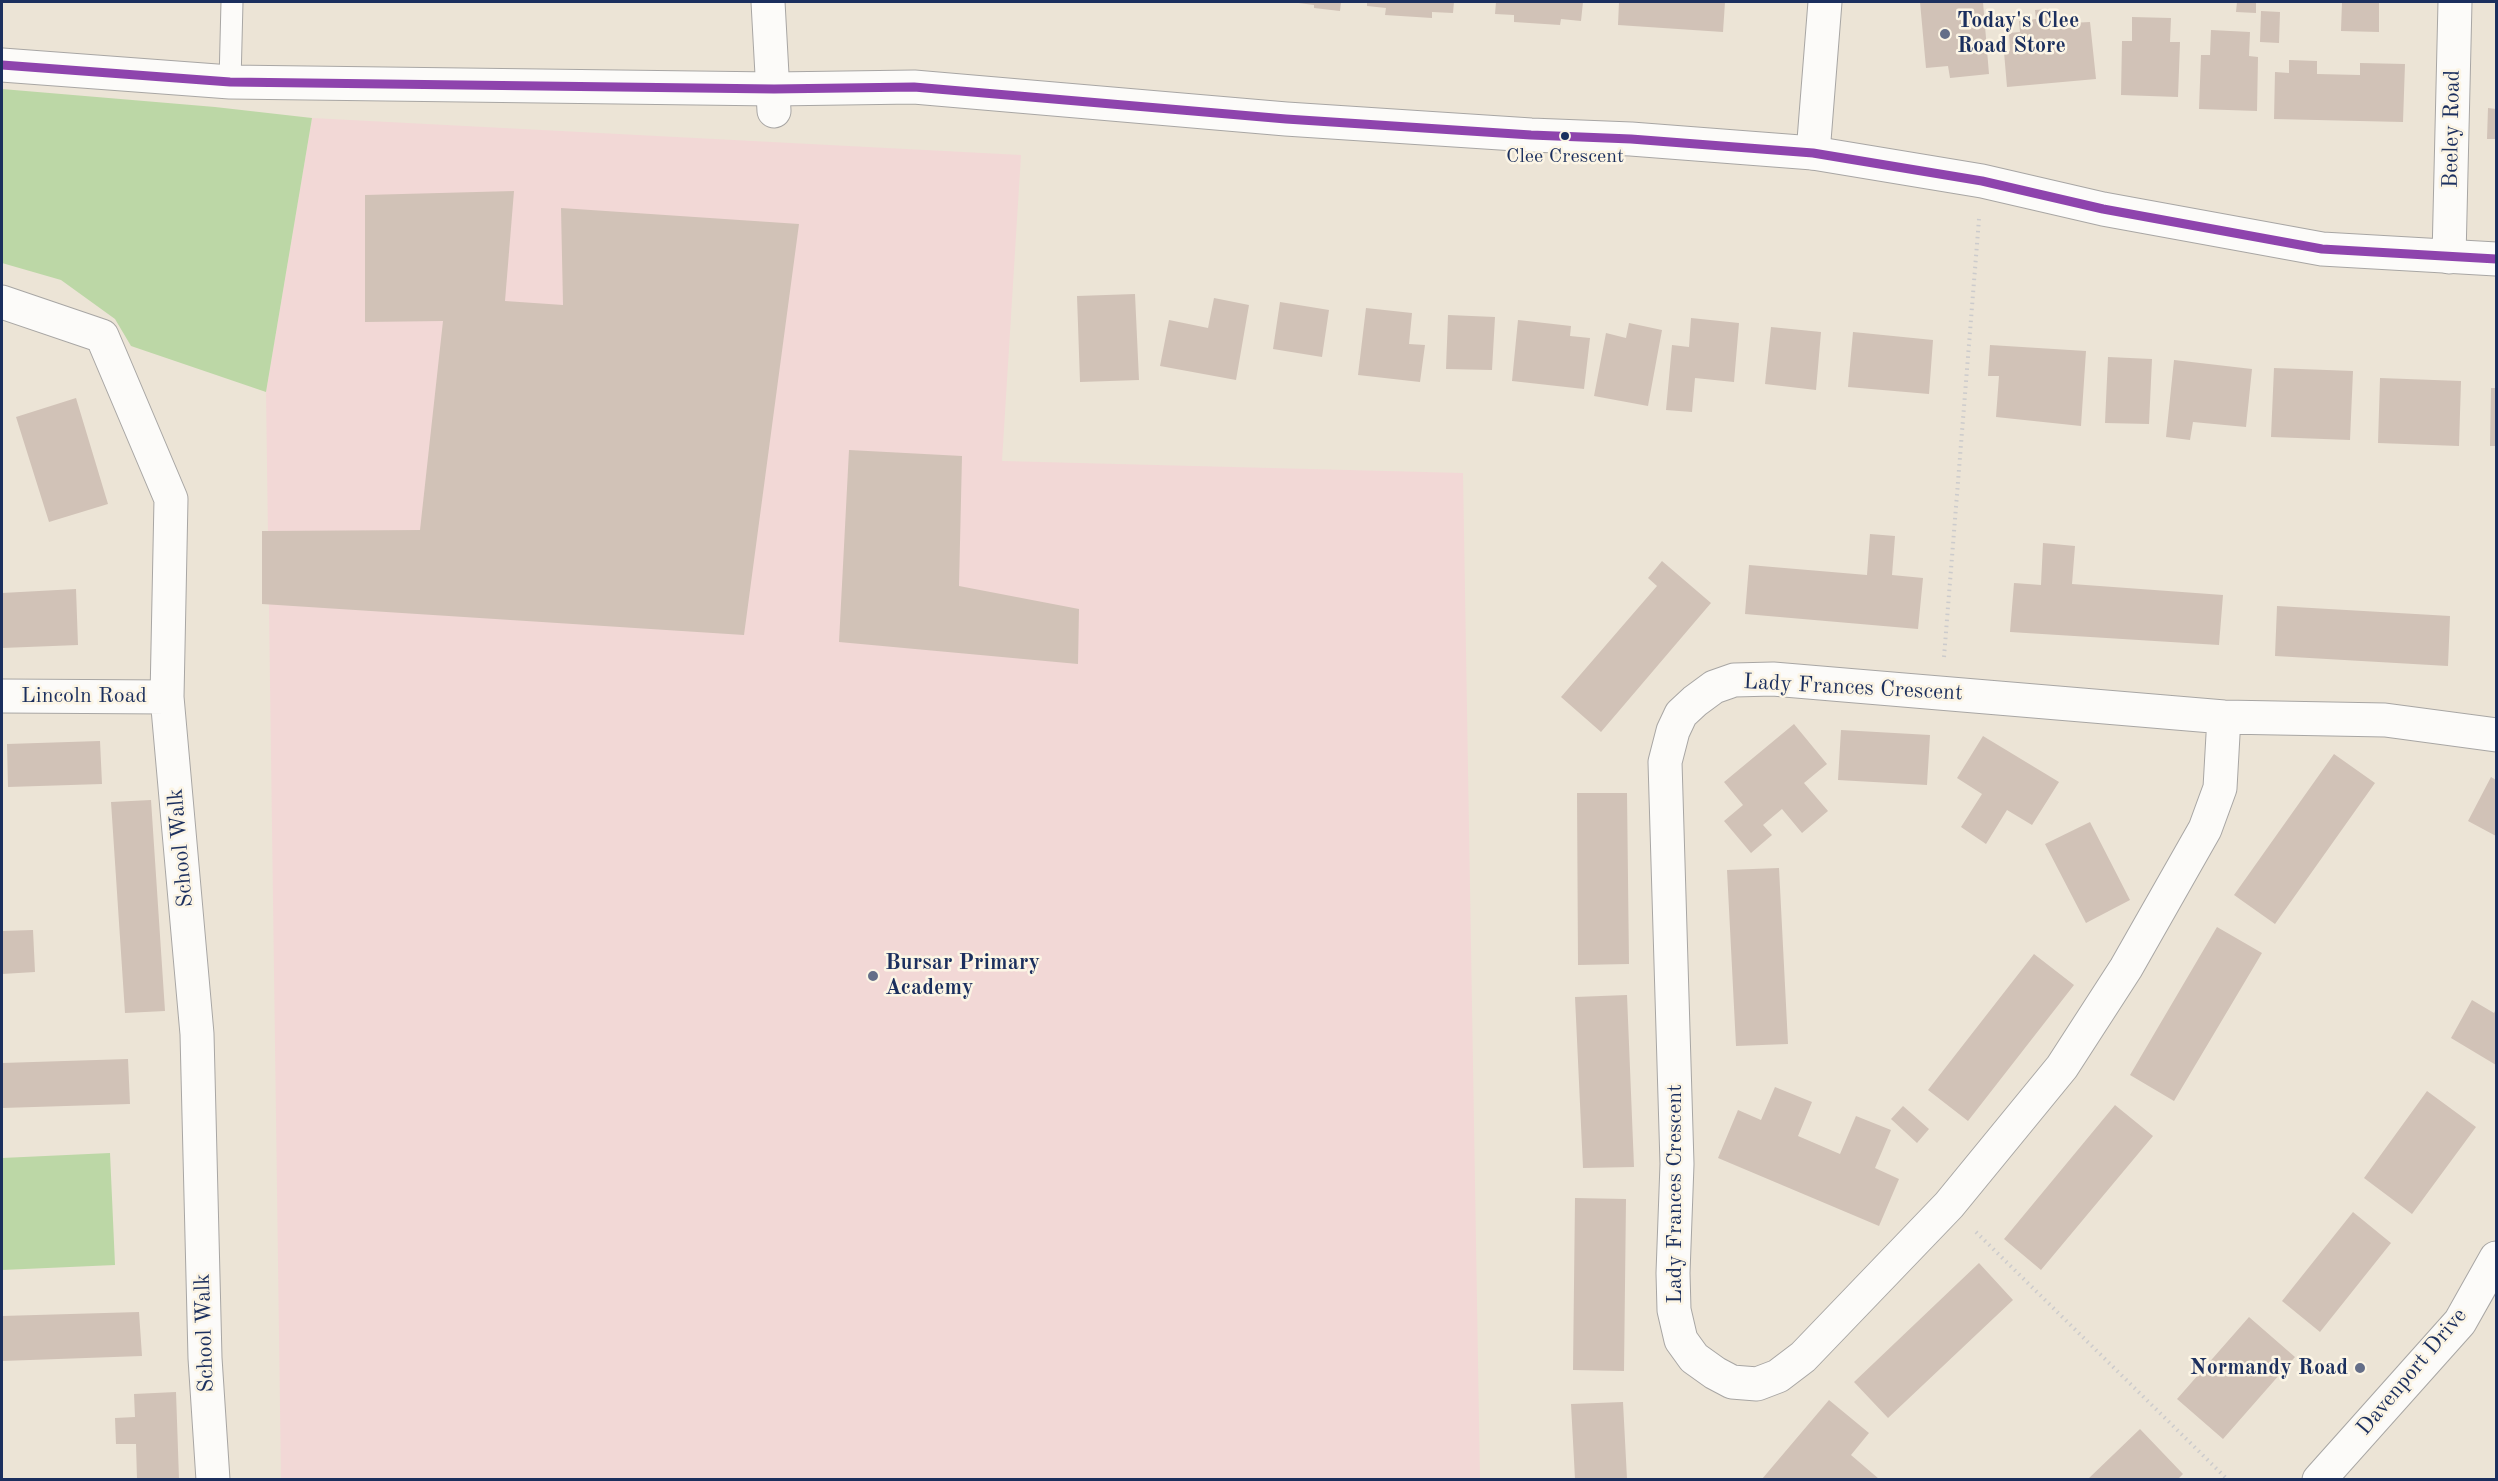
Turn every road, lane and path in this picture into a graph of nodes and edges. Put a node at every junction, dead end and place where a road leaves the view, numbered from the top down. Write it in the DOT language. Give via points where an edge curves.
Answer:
graph roads {
  1 [pos="232,2"];
  2 [pos="768,2"];
  3 [pos="1825,2"];
  4 [pos="2455,2"];
  5 [pos="2,65"];
  6 [pos="230,82"];
  7 [pos="774,100"];
  8 [pos="1814,153"];
  9 [pos="1982,182"];
  10 [pos="2449,257"];
  11 [pos="2496,259"];
  12 [pos="2,302"];
  13 [pos="1941,693"];
  14 [pos="2,696"];
  15 [pos="167,697"];
  16 [pos="2224,717"];
  17 [pos="2496,735"];
  18 [pos="1948,1205"];
  19 [pos="2496,1258"];
  20 [pos="213,1479"];
  21 [pos="2228,1479"];
  22 [pos="2319,1479"];
  1 -- 6 [label="lane"];
  2 -- 7 [label="street"];
  3 -- 8 [label="street"];
  4 -- 10 [label="street, Beeley Road"];
  5 -- 6 [label="street"];
  6 -- 7 [label="street"];
  7 -- 8 [label="street" via="914,87 1286,119"];
  8 -- 9 [label="street"];
  9 -- 10 [label="street" via="2103,209 2322,249"];
  9 -- 13 [label="path"];
  10 -- 11 [label="street"];
  12 -- 15 [label="street, School Walk" via="102,336 171,499"];
  13 -- 16 [label="street, Lady Frances Crescent"];
  13 -- 18 [label="street, Lady Frances Crescent" via="1773,679 1734,681 1714,687 1695,700 1681,714 1673,731 1665,762 1677,1164 1674,1310 1681,1340 1694,1359 1732,1382 1756,1384 1778,1376 1811,1350"];
  14 -- 15 [label="street, Lincoln Road"];
  15 -- 20 [label="street, School Walk" via="197,1034 205,1359"];
  16 -- 17 [label="street, Lady Frances Crescent" via="2385,720"];
  16 -- 18 [label="street, Lady Frances Crescent" via="2220,788 2205,829 2126,968 2062,1067"];
  18 -- 21 [label="path"];
  19 -- 22 [label="street, Davenport Drive" via="2460,1322"];
}
